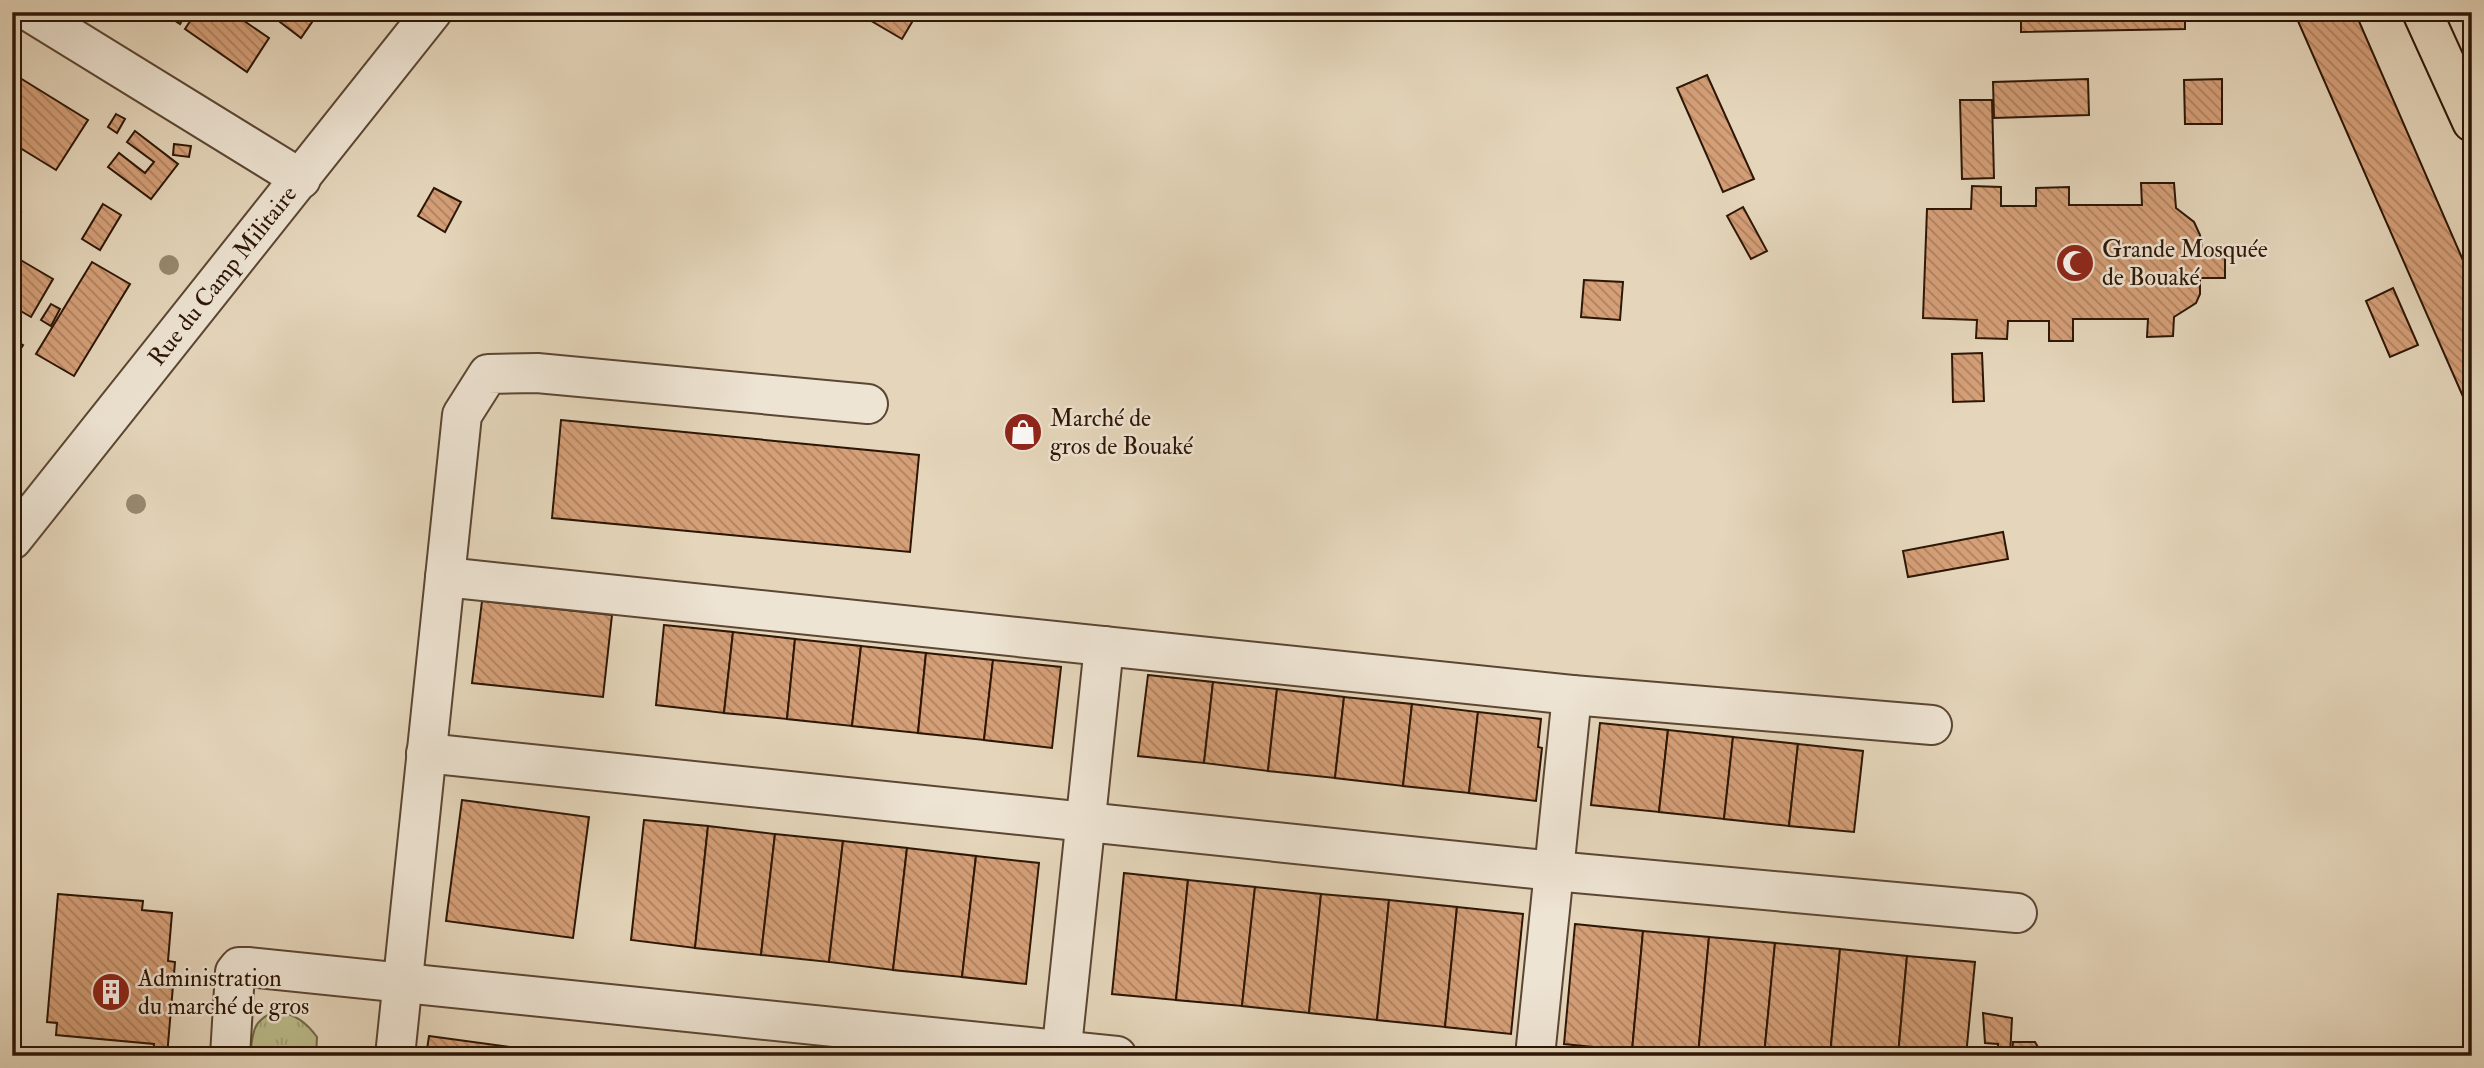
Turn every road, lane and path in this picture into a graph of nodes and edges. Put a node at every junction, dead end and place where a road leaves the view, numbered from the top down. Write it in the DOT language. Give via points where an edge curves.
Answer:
graph roads {
  1 [pos="30,12"];
  2 [pos="432,12"];
  3 [pos="2422,12"];
  4 [pos="2472,122"];
  5 [pos="300,179"];
  6 [pos="868,404"];
  7 [pos="18,521"];
  8 [pos="445,577"];
  9 [pos="1104,646"];
  10 [pos="1572,695"];
  11 [pos="1932,725"];
  12 [pos="426,754"];
  13 [pos="1086,822"];
  14 [pos="1554,871"];
  15 [pos="2017,913"];
  16 [pos="402,981"];
  17 [pos="1061,1053"];
  18 [pos="230,1056"];
  19 [pos="395,1056"];
  20 [pos="1117,1056"];
  21 [pos="1535,1056"];
  1 -- 5 [label="street"];
  2 -- 5 [label="street, Rue du Camp Militaire"];
  3 -- 4 [label="main road"];
  5 -- 7 [label="street, Rue du Camp Militaire"];
  6 -- 8 [label="street" via="537,373 488,374 462,415"];
  8 -- 9 [label="street"];
  8 -- 12 [label="street"];
  9 -- 10 [label="street"];
  9 -- 13 [label="street"];
  10 -- 11 [label="street"];
  10 -- 14 [label="street"];
  12 -- 13 [label="street"];
  12 -- 16 [label="street"];
  13 -- 14 [label="street"];
  13 -- 17 [label="street"];
  14 -- 15 [label="street"];
  14 -- 21 [label="street"];
  16 -- 17 [label="street"];
  16 -- 18 [label="street" via="239,967"];
  16 -- 19 [label="street"];
  17 -- 20 [label="street"];
}
